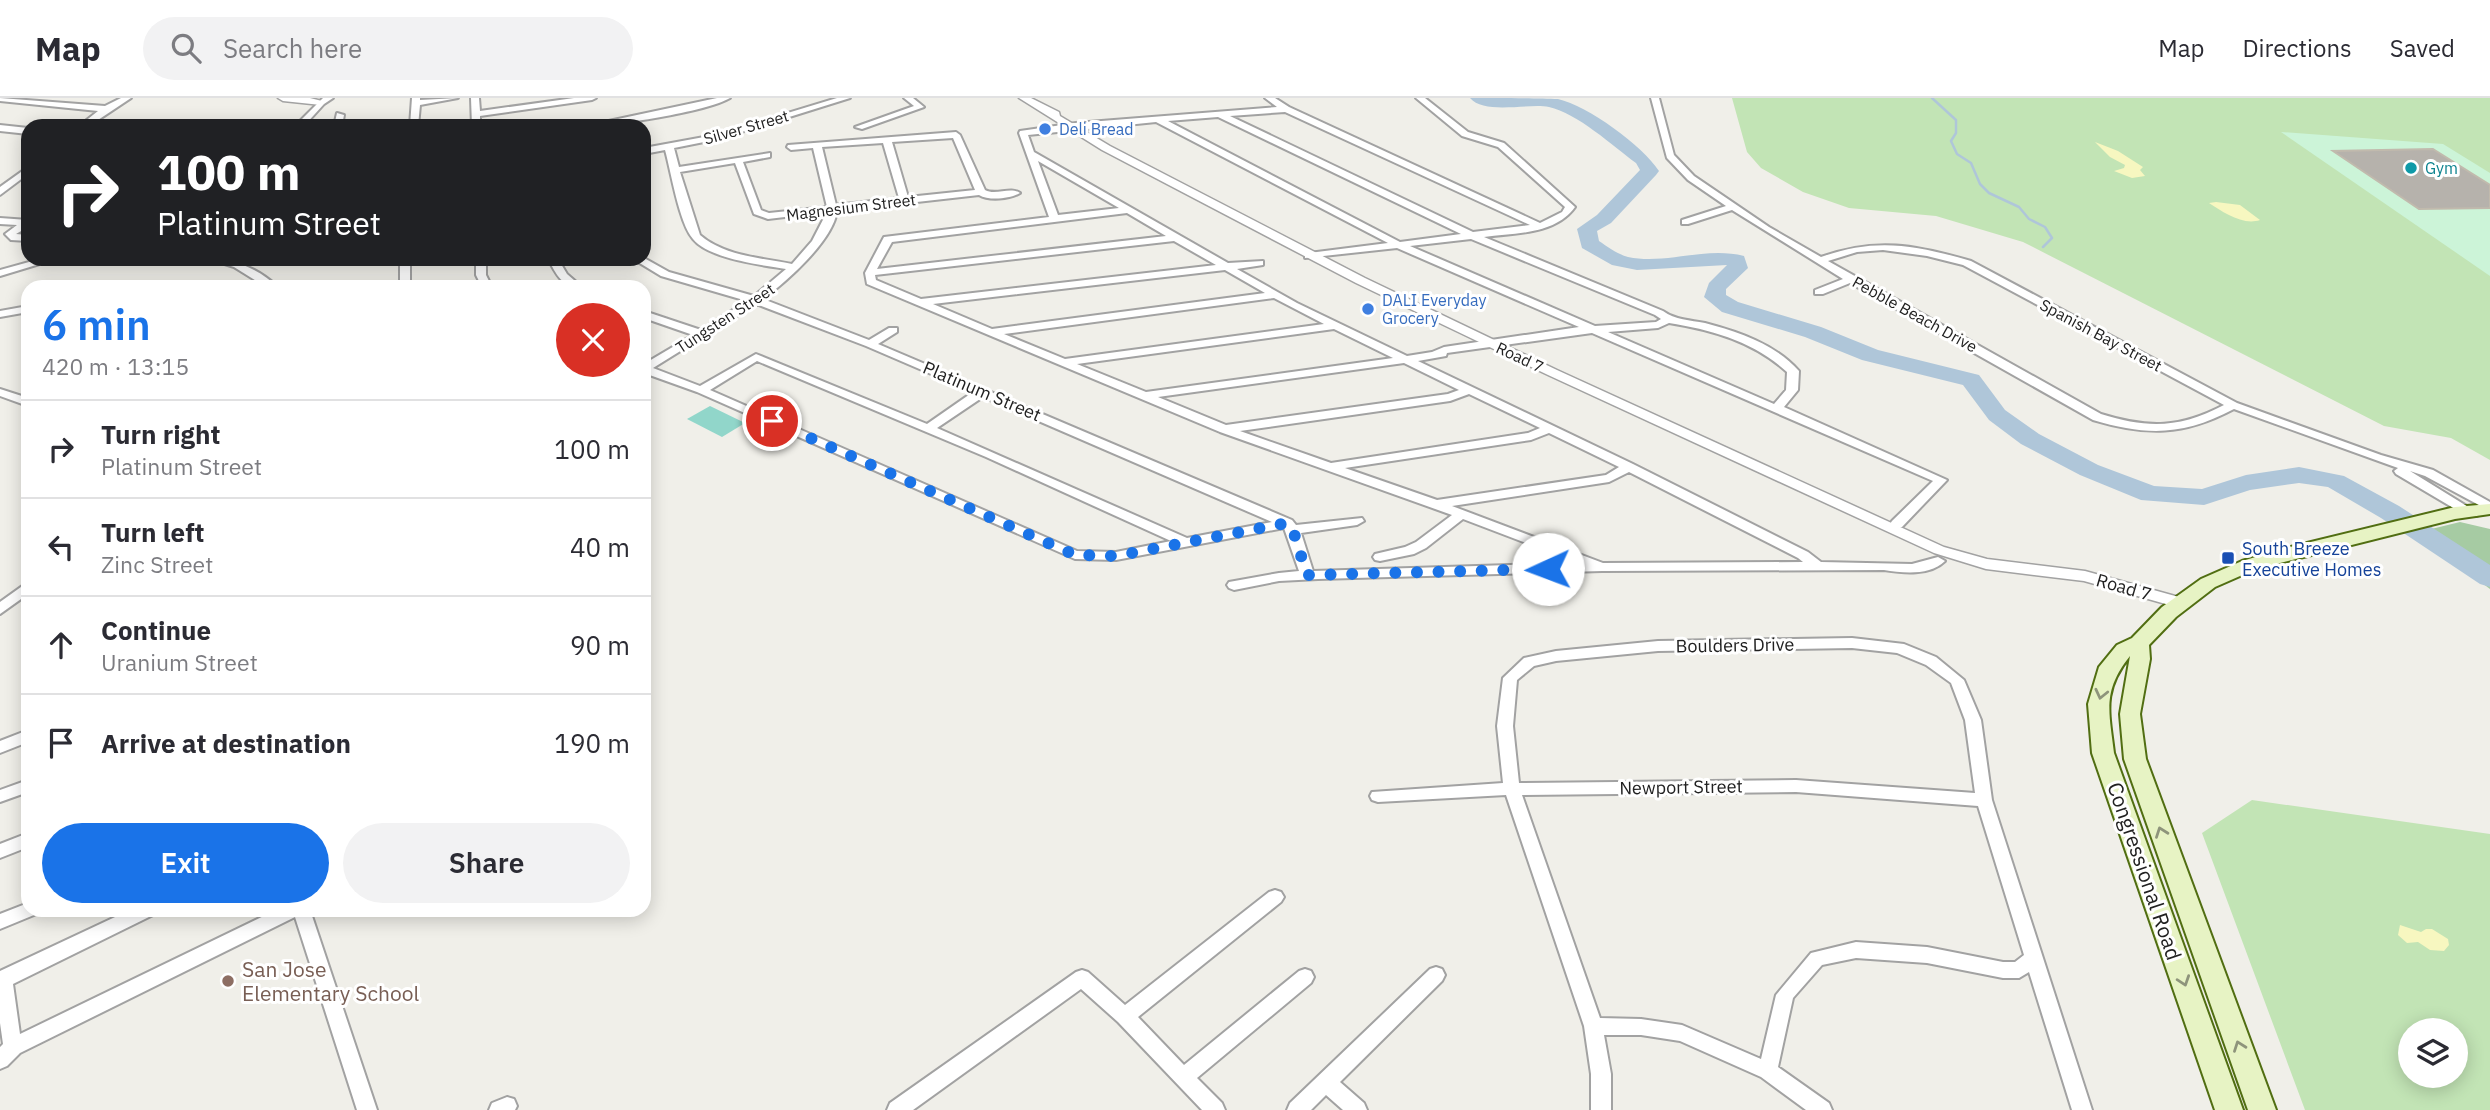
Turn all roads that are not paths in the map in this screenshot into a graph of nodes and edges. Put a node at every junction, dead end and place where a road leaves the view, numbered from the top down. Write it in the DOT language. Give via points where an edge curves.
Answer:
graph roads {
  1 [pos="127,98"];
  2 [pos="283,98"];
  3 [pos="454,98"];
  4 [pos="475,98"];
  5 [pos="592,98"];
  6 [pos="726,98"];
  7 [pos="846,98"];
  8 [pos="908,98"];
  9 [pos="1024,98"];
  10 [pos="1269,98"];
  11 [pos="1420,98"];
  12 [pos="1655,98"];
  13 [pos="0,99"];
  14 [pos="325,100"];
  15 [pos="415,101"];
  16 [pos="106,109"];
  17 [pos="1286,109"];
  18 [pos="310,114"];
  19 [pos="476,114"];
  20 [pos="340,115"];
  21 [pos="1221,115"];
  22 [pos="92,119"];
  23 [pos="305,119"];
  24 [pos="313,119"];
  25 [pos="339,119"];
  26 [pos="414,119"];
  27 [pos="476,119"];
  28 [pos="628,119"];
  29 [pos="1157,119"];
  30 [pos="1073,126"];
  31 [pos="859,127"];
  32 [pos="0,128"];
  33 [pos="21,130"];
  34 [pos="887,141"];
  35 [pos="669,147"];
  36 [pos="791,147"];
  37 [pos="817,147"];
  38 [pos="651,150"];
  39 [pos="1030,153"];
  40 [pos="767,155"];
  41 [pos="737,160"];
  42 [pos="676,170"];
  43 [pos="21,176"];
  44 [pos="0,178"];
  45 [pos="18,178"];
  46 [pos="0,192"];
  47 [pos="981,192"];
  48 [pos="1015,193"];
  49 [pos="904,201"];
  50 [pos="1734,207"];
  51 [pos="832,209"];
  52 [pos="1127,210"];
  53 [pos="1055,219"];
  54 [pos="0,221"];
  55 [pos="21,222"];
  56 [pos="1685,222"];
  57 [pos="21,226"];
  58 [pos="1540,227"];
  59 [pos="1475,237"];
  60 [pos="14,238"];
  61 [pos="21,238"];
  62 [pos="1173,238"];
  63 [pos="0,244"];
  64 [pos="1401,246"];
  65 [pos="1314,256"];
  66 [pos="1820,261"];
  67 [pos="1259,263"];
  68 [pos="26,266"];
  69 [pos="240,266"];
  70 [pos="555,266"];
  71 [pos="651,266"];
  72 [pos="1226,267"];
  73 [pos="795,268"];
  74 [pos="0,273"];
  75 [pos="870,273"];
  76 [pos="1851,279"];
  77 [pos="262,280"];
  78 [pos="569,280"];
  79 [pos="1819,292"];
  80 [pos="1274,295"];
  81 [pos="754,300"];
  82 [pos="921,302"];
  83 [pos="21,310"];
  84 [pos="0,314"];
  85 [pos="651,316"];
  86 [pos="1668,320"];
  87 [pos="1334,326"];
  88 [pos="893,330"];
  89 [pos="1595,330"];
  90 [pos="989,332"];
  91 [pos="701,334"];
  92 [pos="870,344"];
  93 [pos="1500,345"];
  94 [pos="1405,358"];
  95 [pos="1062,362"];
  96 [pos="651,365"];
  97 [pos="651,372"];
  98 [pos="701,390"];
  99 [pos="1469,390"];
  100 [pos="983,391"];
  101 [pos="0,392"];
  102 [pos="1144,396"];
  103 [pos="21,400"];
  104 [pos="2233,405"];
  105 [pos="1777,408"];
  106 [pos="929,428"];
  107 [pos="1224,429"];
  108 [pos="1549,429"];
  109 [pos="2377,458"];
  110 [pos="1327,467"];
  111 [pos="1629,467"];
  112 [pos="1436,504"];
  113 [pos="2477,506"];
  114 [pos="1462,514"];
  115 [pos="1357,521"];
  116 [pos="1898,524"];
  117 [pos="1290,527"];
  118 [pos="1184,542"];
  119 [pos="1380,556"];
  120 [pos="1967,558"];
  121 [pos="1818,566"];
  122 [pos="1602,568"];
  123 [pos="1307,575"];
  124 [pos="1234,585"];
  125 [pos="21,592"];
  126 [pos="2,606"];
  127 [pos="2175,608"];
  128 [pos="2139,643"];
  129 [pos="2100,725"];
  130 [pos="2132,734"];
  131 [pos="21,739"];
  132 [pos="0,747"];
  133 [pos="21,788"];
  134 [pos="1512,789"];
  135 [pos="0,796"];
  136 [pos="1378,796"];
  137 [pos="1984,800"];
  138 [pos="21,843"];
  139 [pos="0,851"];
  140 [pos="1275,897"];
  141 [pos="21,913"];
  142 [pos="132,917"];
  143 [pos="279,917"];
  144 [pos="303,917"];
  145 [pos="0,922"];
  146 [pos="2032,959"];
  147 [pos="1436,975"];
  148 [pos="1304,977"];
  149 [pos="1,980"];
  150 [pos="1125,1016"];
  151 [pos="1593,1026"];
  152 [pos="6,1054"];
  153 [pos="1768,1071"];
  154 [pos="1185,1076"];
  155 [pos="1326,1082"];
  156 [pos="367,1110"];
  157 [pos="897,1110"];
  158 [pos="1215,1110"];
  159 [pos="1297,1110"];
  160 [pos="1357,1110"];
  161 [pos="1601,1110"];
  162 [pos="1822,1110"];
  163 [pos="2082,1110"];
  164 [pos="2229,1110"];
  165 [pos="2262,1110"];
  1 -- 16 [label="street"];
  2 -- 14 [label="street"];
  3 -- 15 [label="street"];
  4 -- 19 [label="street"];
  5 -- 19 [label="street"];
  6 -- 28 [label="street"];
  7 -- 35 [label="street, Silver Street"];
  8 -- 31 [label="street" via="920,107"];
  9 -- 30 [label="street, Road 7"];
  10 -- 17 [label="street"];
  11 -- 58 [label="street" via="1465,134 1501,145 1570,207"];
  12 -- 50 [label="street, Pebble Beach Drive" via="1670,156 1691,178"];
  13 -- 16 [label="street"];
  14 -- 18 [label="street"];
  15 -- 26 [label="street"];
  16 -- 22 [label="street"];
  17 -- 21 [label="street"];
  17 -- 58 [label="street"];
  18 -- 23 [label="street"];
  18 -- 24 [label="street"];
  19 -- 27 [label="street"];
  20 -- 25 [label="street"];
  21 -- 29 [label="street"];
  21 -- 59 [label="street"];
  29 -- 30 [label="street"];
  29 -- 64 [label="street"];
  30 -- 39 [label="street" via="1023,133"];
  30 -- 65 [label="street, Road 7"];
  32 -- 33 [label="street"];
  34 -- 37 [label="street"];
  34 -- 47 [label="street" via="956,135"];
  34 -- 49 [label="street"];
  35 -- 38 [label="street, Silver Street"];
  35 -- 42 [label="street"];
  36 -- 37 [label="street"];
  37 -- 51 [label="street"];
  39 -- 52 [label="street"];
  39 -- 53 [label="street"];
  40 -- 41 [label="street"];
  41 -- 42 [label="street"];
  41 -- 51 [label="street, Magnesium Street" via="757,212 787,215"];
  42 -- 73 [label="street" via="701,242"];
  43 -- 45 [label="street"];
  44 -- 45 [label="street"];
  45 -- 46 [label="street"];
  47 -- 48 [label="street, Magnesium Street"];
  47 -- 49 [label="street, Magnesium Street"];
  49 -- 51 [label="street, Magnesium Street"];
  50 -- 56 [label="street"];
  50 -- 66 [label="street, Pebble Beach Drive"];
  51 -- 73 [label="street, Tungsten Street" via="826,227"];
  52 -- 53 [label="street"];
  52 -- 62 [label="street"];
  53 -- 75 [label="street" via="888,239"];
  54 -- 55 [label="street"];
  57 -- 60 [label="street" via="10,234"];
  58 -- 59 [label="street"];
  59 -- 64 [label="street"];
  59 -- 86 [label="street"];
  60 -- 61 [label="street"];
  60 -- 63 [label="street"];
  62 -- 72 [label="street"];
  62 -- 75 [label="street"];
  64 -- 65 [label="street"];
  64 -- 89 [label="street"];
  65 -- 93 [label="street, Road 7"];
  66 -- 76 [label="street, Pebble Beach Drive"];
  66 -- 104 [label="street, Spanish Bay Street" via="1873,247 1967,263"];
  67 -- 72 [label="street"];
  68 -- 74 [label="street"];
  69 -- 77 [label="street"];
  70 -- 78 [label="street"];
  71 -- 81 [label="street, Platinum Street"];
  72 -- 80 [label="street"];
  72 -- 82 [label="street"];
  73 -- 81 [label="street, Tungsten Street"];
  75 -- 82 [label="street" via="871,282"];
  76 -- 79 [label="street"];
  76 -- 104 [label="street, Pebble Beach Drive" via="2127,431 2172,429"];
  80 -- 87 [label="street"];
  80 -- 90 [label="street"];
  81 -- 91 [label="street, Tungsten Street"];
  81 -- 92 [label="street, Platinum Street"];
  82 -- 90 [label="street"];
  83 -- 84 [label="street"];
  85 -- 91 [label="street"];
  86 -- 89 [label="street"];
  86 -- 105 [label="street" via="1742,338 1784,363 1793,371 1791,390"];
  87 -- 94 [label="street"];
  87 -- 95 [label="street"];
  88 -- 92 [label="street"];
  89 -- 93 [label="street" via="1589,335"];
  89 -- 105 [label="street"];
  90 -- 95 [label="street"];
  91 -- 96 [label="street, Tungsten Street"];
  92 -- 100 [label="street, Platinum Street"];
  93 -- 94 [label="street"];
  93 -- 116 [label="street, Road 7"];
  93 -- 120 [label="street, Road 7" via="1939,550"];
  94 -- 99 [label="street"];
  94 -- 102 [label="street"];
  95 -- 102 [label="street"];
  97 -- 98 [label="street"];
  98 -- 106 [label="street" via="756,356"];
  98 -- 118 [label="street" via="1062,551 1090,558"];
  99 -- 107 [label="street" via="1450,397"];
  99 -- 108 [label="street"];
  100 -- 106 [label="street"];
  100 -- 117 [label="street, Platinum Street"];
  101 -- 103 [label="street"];
  102 -- 107 [label="street"];
  104 -- 109 [label="street, Spanish Bay Street"];
  105 -- 116 [label="street" via="1941,480"];
  106 -- 118 [label="street"];
  107 -- 110 [label="street"];
  108 -- 110 [label="street" via="1531,436"];
  108 -- 111 [label="street"];
  109 -- 113 [label="street, Spanish Bay Street"];
  109 -- 113 [label="street, Spanish Bay Street" via="2429,473"];
  110 -- 112 [label="street"];
  111 -- 112 [label="street" via="1609,478"];
  111 -- 121 [label="street"];
  112 -- 114 [label="street"];
  113 -- 127 [label="main road, Congressional Road" via="2249,565 2208,583"];
  114 -- 119 [label="street" via="1421,545"];
  114 -- 122 [label="street"];
  115 -- 117 [label="street"];
  116 -- 120 [label="street, Road 7"];
  117 -- 118 [label="street"];
  117 -- 123 [label="street"];
  120 -- 121 [label="street" via="1904,569"];
  120 -- 127 [label="street, Road 7" via="2067,574"];
  121 -- 122 [label="street"];
  122 -- 123 [label="street"];
  123 -- 124 [label="street"];
  125 -- 126 [label="street"];
  127 -- 128 [label="main road, Congressional Road"];
  128 -- 129 [label="main road, Congressional Road, one-way" via="2124,650 2106,672 2098,704"];
  128 -- 130 [label="main road, Congressional Road" via="2143,657 2133,683"];
  129 -- 130 [label="main road"];
  129 -- 164 [label="main road, Congressional Road, one-way" via="2103,752"];
  165 -- 130 [label="main road, Congressional Road, one-way" via="2135,759"];
  131 -- 132 [label="street"];
  133 -- 135 [label="street"];
  134 -- 136 [label="street, Newport Street"];
  134 -- 137 [label="street, Newport Street" via="1796,786"];
  134 -- 137 [label="street, Boulders Drive" via="1505,726 1510,678 1529,662 1658,646 1852,643 1899,648 1931,661 1957,680 1973,720"];
  134 -- 151 [label="street, Boulders Drive"];
  137 -- 146 [label="street, Boulders Drive"];
  138 -- 139 [label="street"];
  140 -- 150 [label="street"];
  141 -- 145 [label="street"];
  142 -- 149 [label="street"];
  143 -- 152 [label="street"];
  144 -- 156 [label="street"];
  146 -- 153 [label="street" via="2019,970 2003,970 1904,953 1856,950 1817,958 1785,995"];
  146 -- 163 [label="street, Boulders Drive"];
  147 -- 155 [label="street"];
  148 -- 154 [label="street"];
  149 -- 152 [label="street"];
  150 -- 154 [label="street"];
  150 -- 157 [label="street" via="1082,978"];
  151 -- 153 [label="street" via="1682,1033"];
  151 -- 161 [label="street, Boulders Drive"];
  153 -- 162 [label="street"];
  154 -- 158 [label="street"];
  155 -- 159 [label="street"];
  155 -- 160 [label="street"];
}
